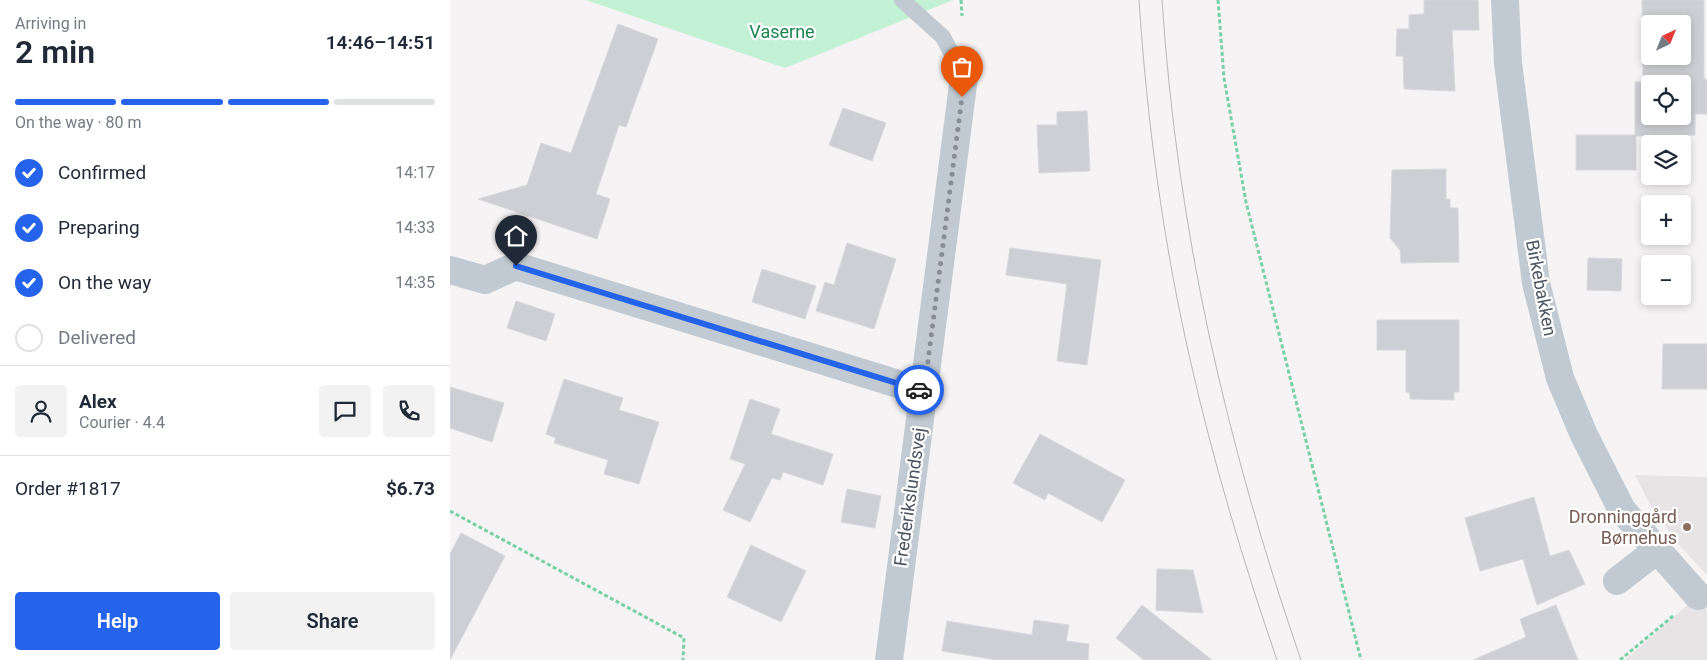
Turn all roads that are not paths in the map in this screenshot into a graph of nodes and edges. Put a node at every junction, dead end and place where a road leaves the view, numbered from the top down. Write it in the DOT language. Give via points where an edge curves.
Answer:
graph roads {
  1 [pos="902,0"];
  2 [pos="1505,0"];
  3 [pos="964,77"];
  4 [pos="450,270"];
  5 [pos="924,392"];
  6 [pos="1657,550"];
  7 [pos="1616,581"];
  8 [pos="1698,596"];
  9 [pos="889,660"];
  1 -- 3 [label="lane, Frederikslundsvej" via="943,37"];
  2 -- 6 [label="street, Birkebakken" via="1508,63 1536,283 1560,378 1584,435 1622,510"];
  3 -- 5 [label="street, Frederikslundsvej"];
  4 -- 5 [label="street" via="485,280 516,266"];
  5 -- 9 [label="street, Frederikslundsvej"];
  6 -- 7 [label="street"];
  6 -- 8 [label="street, Birkebakken"];
}
